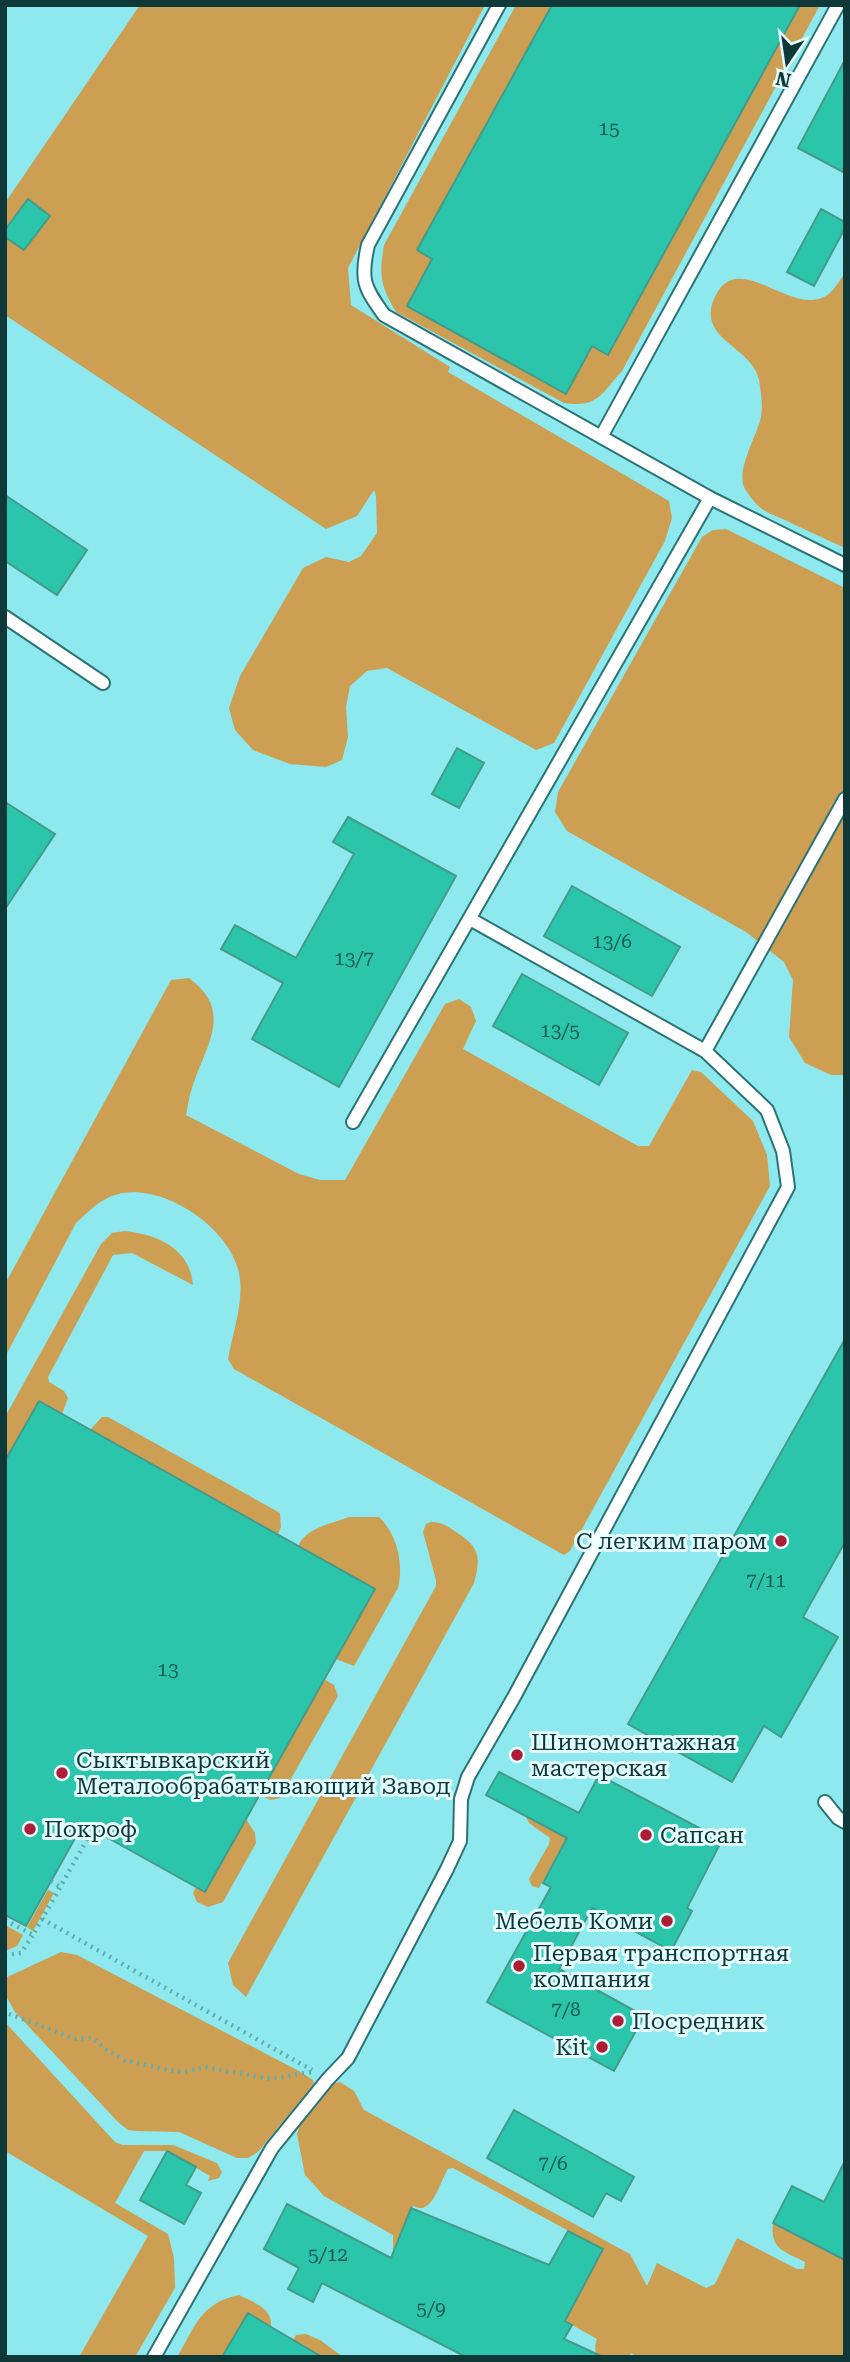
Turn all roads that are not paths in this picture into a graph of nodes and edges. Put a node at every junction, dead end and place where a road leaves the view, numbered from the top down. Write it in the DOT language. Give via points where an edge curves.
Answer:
graph roads {
  1 [pos="499,5"];
  2 [pos="838,5"];
  3 [pos="601,437"];
  4 [pos="710,498"];
  5 [pos="845,565"];
  6 [pos="5,617"];
  7 [pos="103,683"];
  8 [pos="845,799"];
  9 [pos="470,919"];
  10 [pos="705,1051"];
  11 [pos="354,1122"];
  12 [pos="825,1802"];
  13 [pos="845,1822"];
  14 [pos="154,2357"];
  1 -- 3 [label="lane" via="368,245 363,268 369,293 384,315"];
  2 -- 3 [label="lane"];
  3 -- 4 [label="lane"];
  4 -- 5 [label="lane"];
  4 -- 9 [label="lane"];
  6 -- 7 [label="lane"];
  8 -- 10 [label="lane"];
  9 -- 10 [label="lane"];
  9 -- 11 [label="lane"];
  10 -- 14 [label="lane" via="767,1110 783,1151 788,1187 468,1777 461,1800 460,1841 348,2058 272,2148"];
  12 -- 13 [label="lane"];
}
